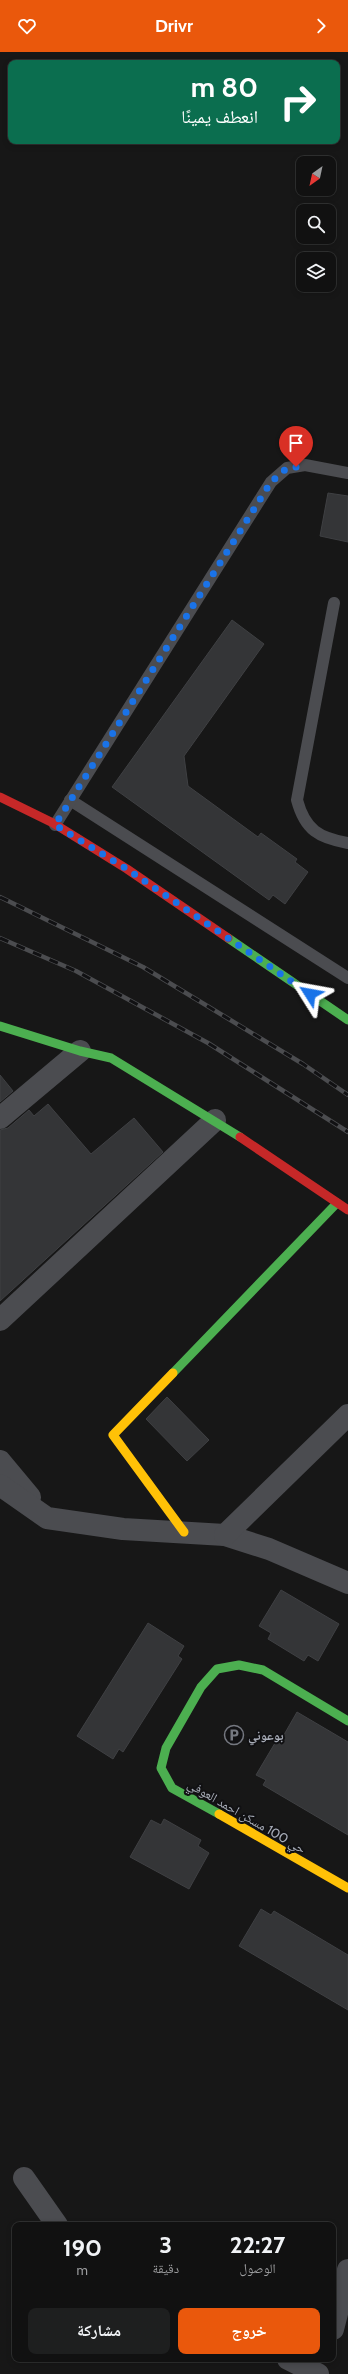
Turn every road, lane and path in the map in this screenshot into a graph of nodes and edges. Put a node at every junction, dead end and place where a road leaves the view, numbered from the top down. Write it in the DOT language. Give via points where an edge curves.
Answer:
graph roads {
  1 [pos="348,474"];
  2 [pos="334,603"];
  3 [pos="0,797"];
  4 [pos="70,800"];
  5 [pos="55,825"];
  6 [pos="348,843"];
  7 [pos="348,978"];
  8 [pos="348,1020"];
  9 [pos="0,1026"];
  10 [pos="80,1051"];
  11 [pos="0,1118"];
  12 [pos="215,1120"];
  13 [pos="337,1203"];
  14 [pos="348,1210"];
  15 [pos="0,1320"];
  16 [pos="348,1415"];
  17 [pos="0,1461"];
  18 [pos="0,1485"];
  19 [pos="47,1518"];
  20 [pos="184,1532"];
  21 [pos="224,1535"];
  22 [pos="348,1583"];
  23 [pos="348,1721"];
  24 [pos="348,1888"];
  25 [pos="24,2178"];
  26 [pos="55,2222"];
  27 [pos="348,2270"];
  28 [pos="336,2317"];
  29 [pos="294,2362"];
  30 [pos="324,2362"];
  31 [pos="318,2374"];
  32 [pos="321,2374"];
  1 -- 4 [label="lane" via="305,465 287,468 271,482"];
  2 -- 6 [label="lane" via="297,800 306,823 316,833 328,840"];
  3 -- 5 [label="street"];
  4 -- 5 [label="lane"];
  4 -- 7 [label="lane"];
  5 -- 8 [label="street" via="127,869"];
  9 -- 10 [label="street"];
  10 -- 11 [label="street"];
  10 -- 12 [label="street" via="111,1058"];
  12 -- 13 [label="street"];
  12 -- 15 [label="street"];
  13 -- 14 [label="street"];
  13 -- 20 [label="street" via="113,1435"];
  16 -- 21 [label="street"];
  17 -- 19 [label="street"];
  18 -- 19 [label="street"];
  19 -- 20 [label="street" via="123,1529"];
  20 -- 21 [label="street"];
  21 -- 22 [label="street" via="269,1548"];
  23 -- 24 [label="street, حي 100 مسكن احمد العوفي" via="263,1670 239,1665 217,1668 201,1687 166,1748 161,1768 172,1788"];
  25 -- 26 [label="street"];
  27 -- 28 [label="street"];
  29 -- 31 [label="street"];
  30 -- 32 [label="street"];
}
